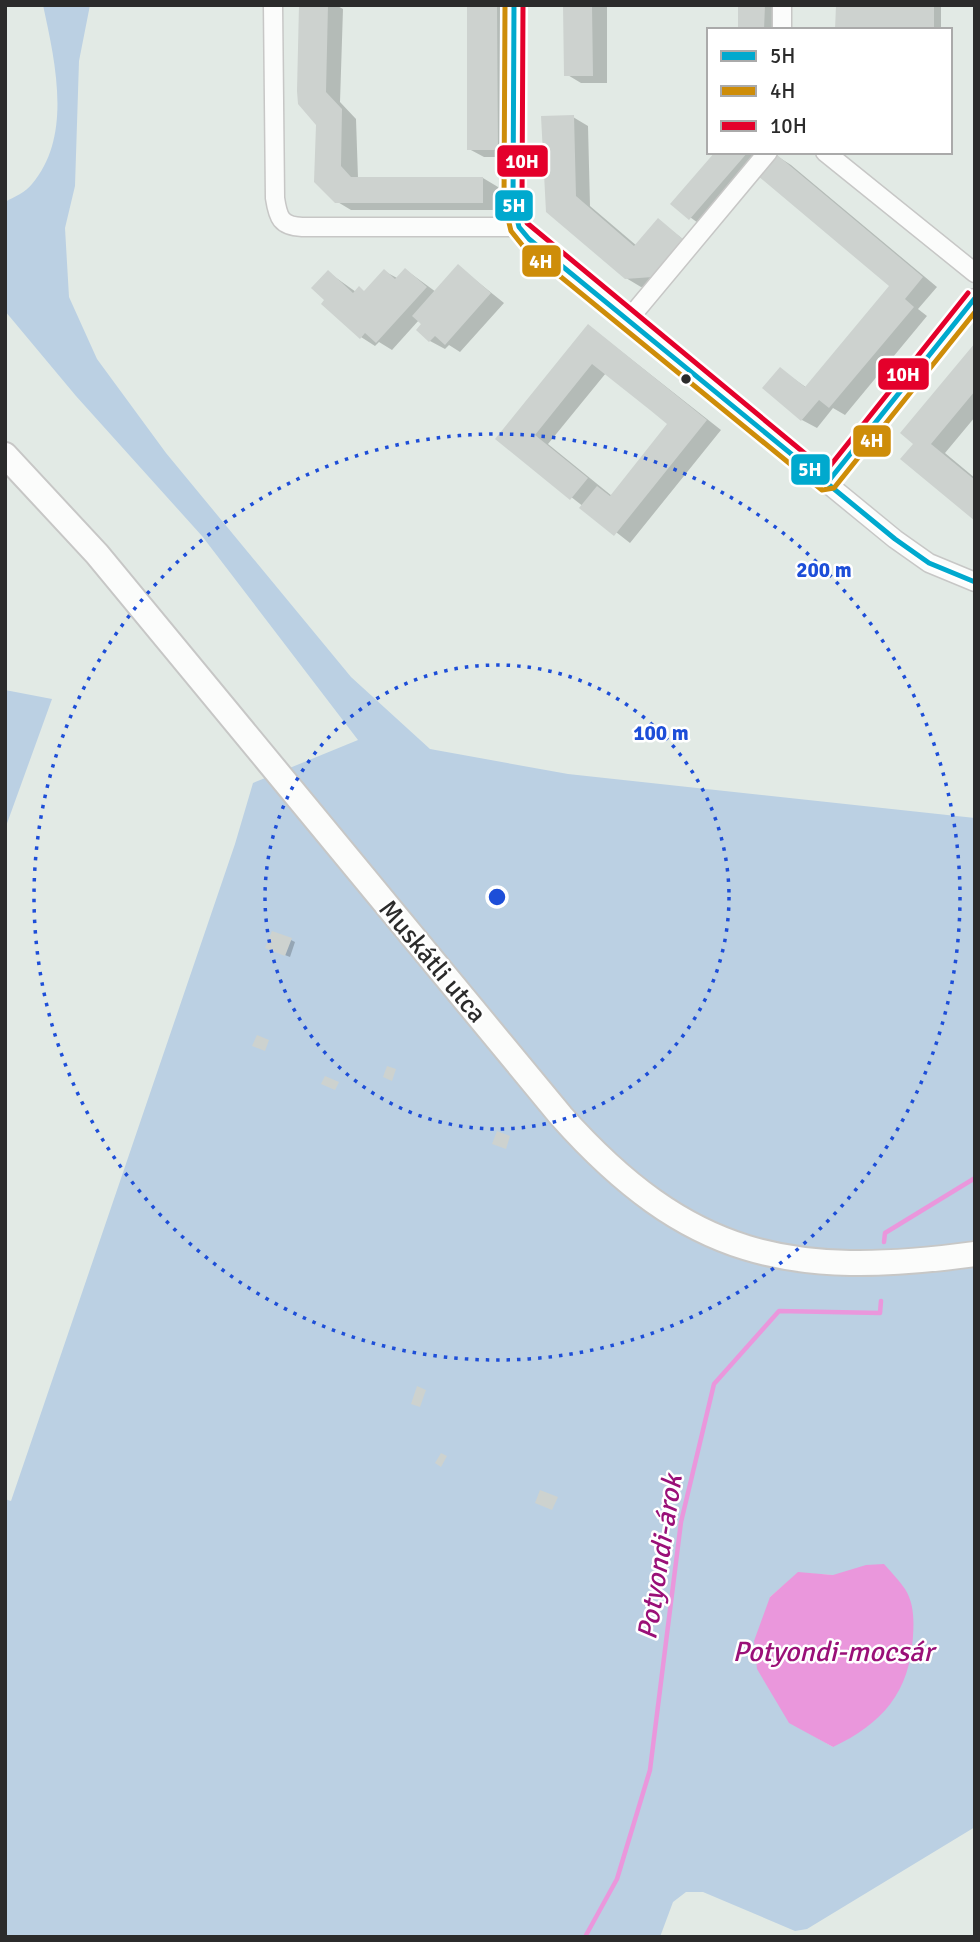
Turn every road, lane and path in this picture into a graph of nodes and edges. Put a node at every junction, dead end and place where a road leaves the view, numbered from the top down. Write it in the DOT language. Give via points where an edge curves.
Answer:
graph roads {
  1 [pos="273,5"];
  2 [pos="514,5"];
  3 [pos="782,5"];
  4 [pos="782,28"];
  5 [pos="766,154"];
  6 [pos="827,154"];
  7 [pos="519,227"];
  8 [pos="975,273"];
  9 [pos="975,298"];
  10 [pos="628,320"];
  11 [pos="5,454"];
  12 [pos="827,483"];
  13 [pos="975,582"];
  14 [pos="975,1254"];
  1 -- 7 [label="street" via="275,198 282,223 302,228"];
  2 -- 7 [label="street" via="513,202"];
  3 -- 4 [label="street"];
  5 -- 10 [label="street"];
  6 -- 8 [label="street"];
  7 -- 10 [label="street"];
  9 -- 12 [label="street"];
  10 -- 12 [label="street"];
  11 -- 14 [label="main road, Muskátli utca" via="97,554 561,1116 621,1178 693,1226 765,1254 832,1264"];
  12 -- 13 [label="street" via="929,562"];
}
